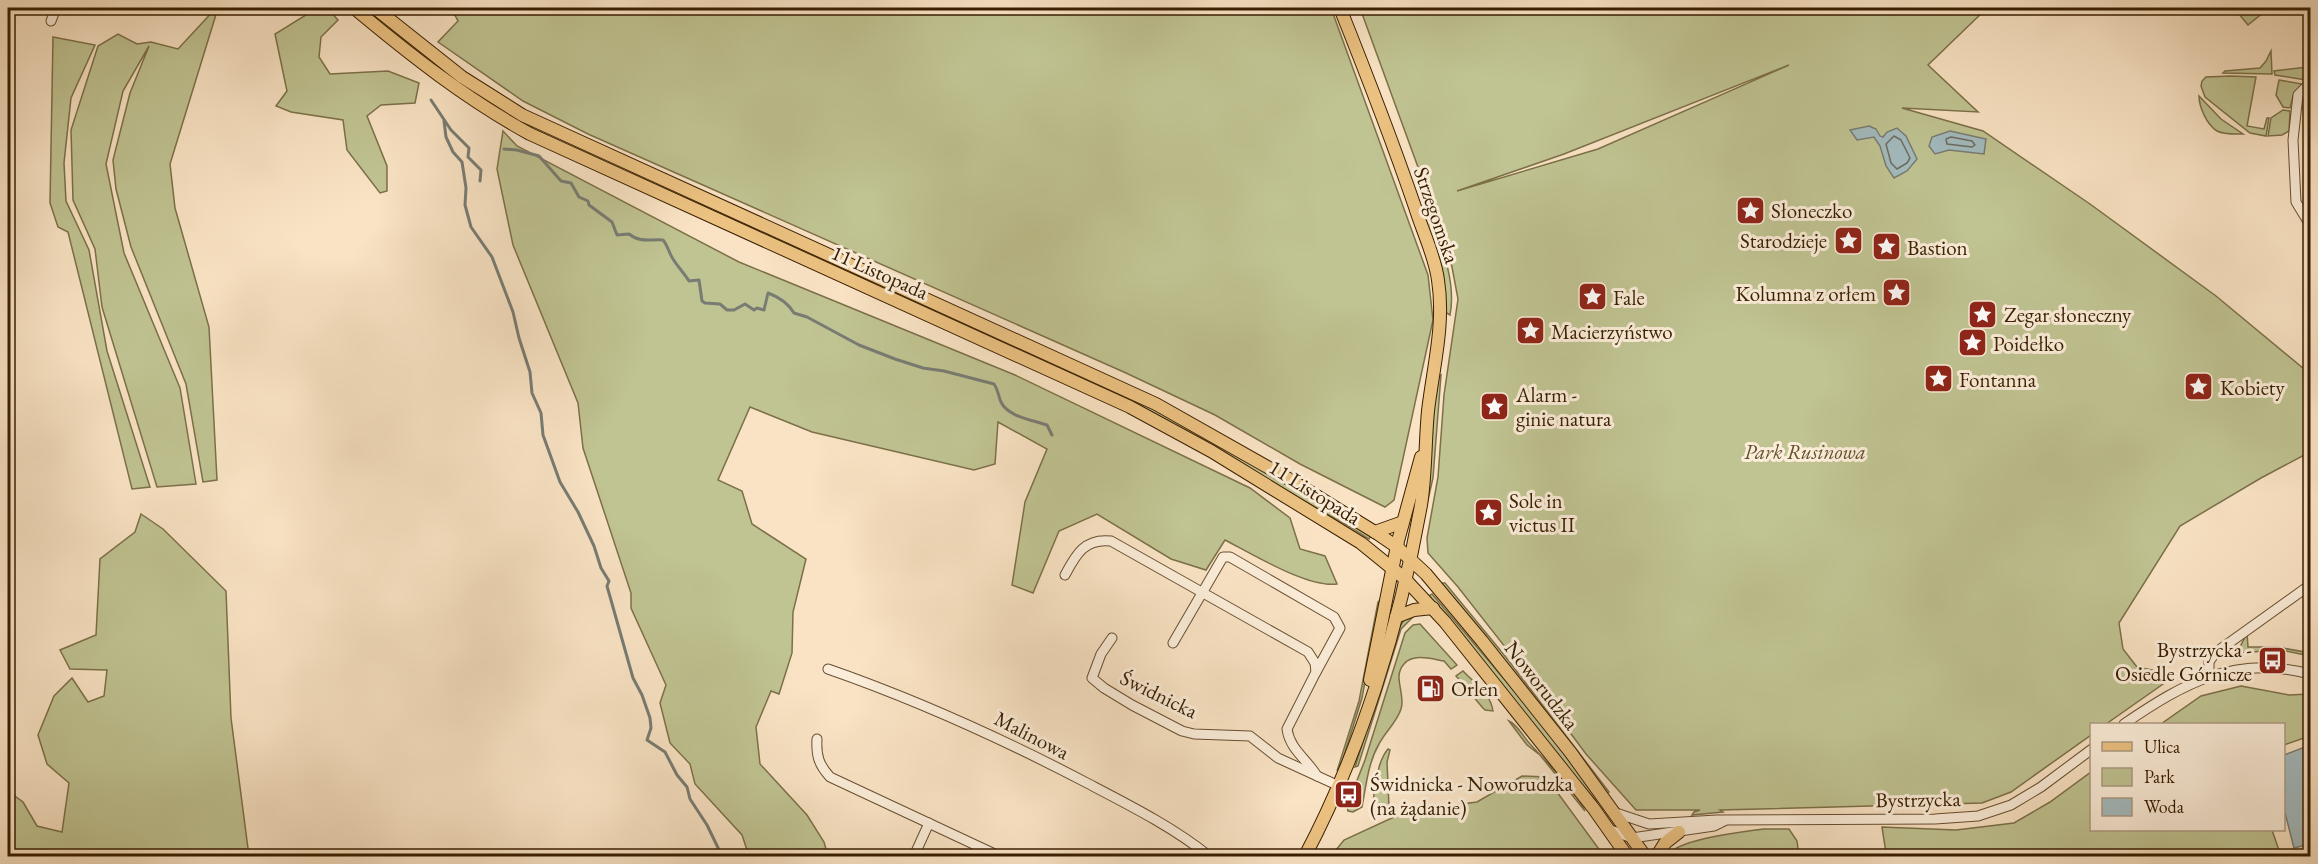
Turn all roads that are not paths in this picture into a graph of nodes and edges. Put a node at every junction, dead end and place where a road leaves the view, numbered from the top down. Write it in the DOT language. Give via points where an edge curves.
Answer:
graph roads {
  1 [pos="56,8"];
  2 [pos="354,8"];
  3 [pos="375,8"];
  4 [pos="1340,8"];
  5 [pos="51,21"];
  6 [pos="2310,83"];
  7 [pos="2310,225"];
  8 [pos="1425,444"];
  9 [pos="1403,522"];
  10 [pos="1375,532"];
  11 [pos="1397,547"];
  12 [pos="1409,557"];
  13 [pos="1393,568"];
  14 [pos="1065,575"];
  15 [pos="1404,578"];
  16 [pos="2310,585"];
  17 [pos="1202,592"];
  18 [pos="1432,608"];
  19 [pos="1396,617"];
  20 [pos="1112,638"];
  21 [pos="1173,643"];
  22 [pos="828,669"];
  23 [pos="1316,672"];
  24 [pos="2310,674"];
  25 [pos="2209,677"];
  26 [pos="1363,720"];
  27 [pos="2125,723"];
  28 [pos="817,739"];
  29 [pos="2090,750"];
  30 [pos="1317,777"];
  31 [pos="1339,786"];
  32 [pos="1616,813"];
  33 [pos="1725,821"];
  34 [pos="929,823"];
  35 [pos="1649,824"];
  36 [pos="1608,829"];
  37 [pos="1679,832"];
  38 [pos="1632,838"];
  39 [pos="914,856"];
  40 [pos="999,856"];
  41 [pos="1209,856"];
  42 [pos="1305,856"];
  43 [pos="1627,856"];
  44 [pos="1646,856"];
  45 [pos="1657,856"];
  1 -- 5 [label="street"];
  2 -- 13 [label="main road, 11 Listopada" via="482,107 530,134 1130,407 1293,501"];
  3 -- 10 [label="main road, 11 Listopada" via="462,77 522,115 1156,404"];
  4 -- 8 [label="main road, Strzegomska" via="1438,277 1439,340"];
  6 -- 7 [label="street" via="2298,94 2293,140 2296,202"];
  8 -- 9 [label="main road, Strzegomska"];
  8 -- 12 [label="main road, Strzegomska" via="1425,474"];
  9 -- 10 [label="main road"];
  9 -- 11 [label="main road, Strzegomska"];
  10 -- 11 [label="main road, 11 Listopada"];
  11 -- 12 [label="main road, Noworudzka"];
  11 -- 13 [label="main road"];
  12 -- 15 [label="main road, Strzegomska"];
  12 -- 32 [label="main road, Noworudzka" via="1482,640"];
  13 -- 15 [label="main road, Noworudzka"];
  13 -- 26 [label="main road"];
  14 -- 17 [label="street" via="1083,546 1111,540"];
  15 -- 18 [label="main road, Noworudzka"];
  15 -- 19 [label="main road"];
  16 -- 25 [label="street" via="2215,653 2209,662"];
  17 -- 21 [label="street, Świdnicka"];
  17 -- 23 [label="street" via="1308,652"];
  17 -- 23 [label="street, Świdnicka" via="1223,557 1230,557 1334,617 1340,628"];
  18 -- 19 [label="main road"];
  18 -- 36 [label="main road, Noworudzka"];
  19 -- 26 [label="main road"];
  20 -- 30 [label="street, Świdnicka" via="1092,678 1104,688 1182,731 1250,736 1278,758"];
  22 -- 41 [label="street, Malinowa" via="898,693 1021,749 1138,810"];
  23 -- 30 [label="street, Świdnicka" via="1287,729 1296,752"];
  24 -- 25 [label="street" via="2268,667 2234,669"];
  25 -- 27 [label="street" via="2162,698"];
  26 -- 31 [label="main road"];
  28 -- 34 [label="street" via="816,754 821,768 830,777"];
  29 -- 33 [label="street, Bystrzycka" via="2011,805 1978,816"];
  30 -- 31 [label="street, Świdnicka"];
  31 -- 42 [label="main road"];
  32 -- 35 [label="street, Bystrzycka"];
  32 -- 38 [label="main road, Noworudzka"];
  33 -- 35 [label="street, Bystrzycka"];
  33 -- 37 [label="street, Bystrzycka"];
  34 -- 39 [label="street"];
  34 -- 40 [label="street"];
  35 -- 38 [label="street"];
  36 -- 38 [label="street, Bystrzycka"];
  36 -- 43 [label="main road, Noworudzka"];
  37 -- 38 [label="street, Bystrzycka"];
  37 -- 45 [label="main road"];
  38 -- 43 [label="street"];
  38 -- 44 [label="main road, Noworudzka"];
}
